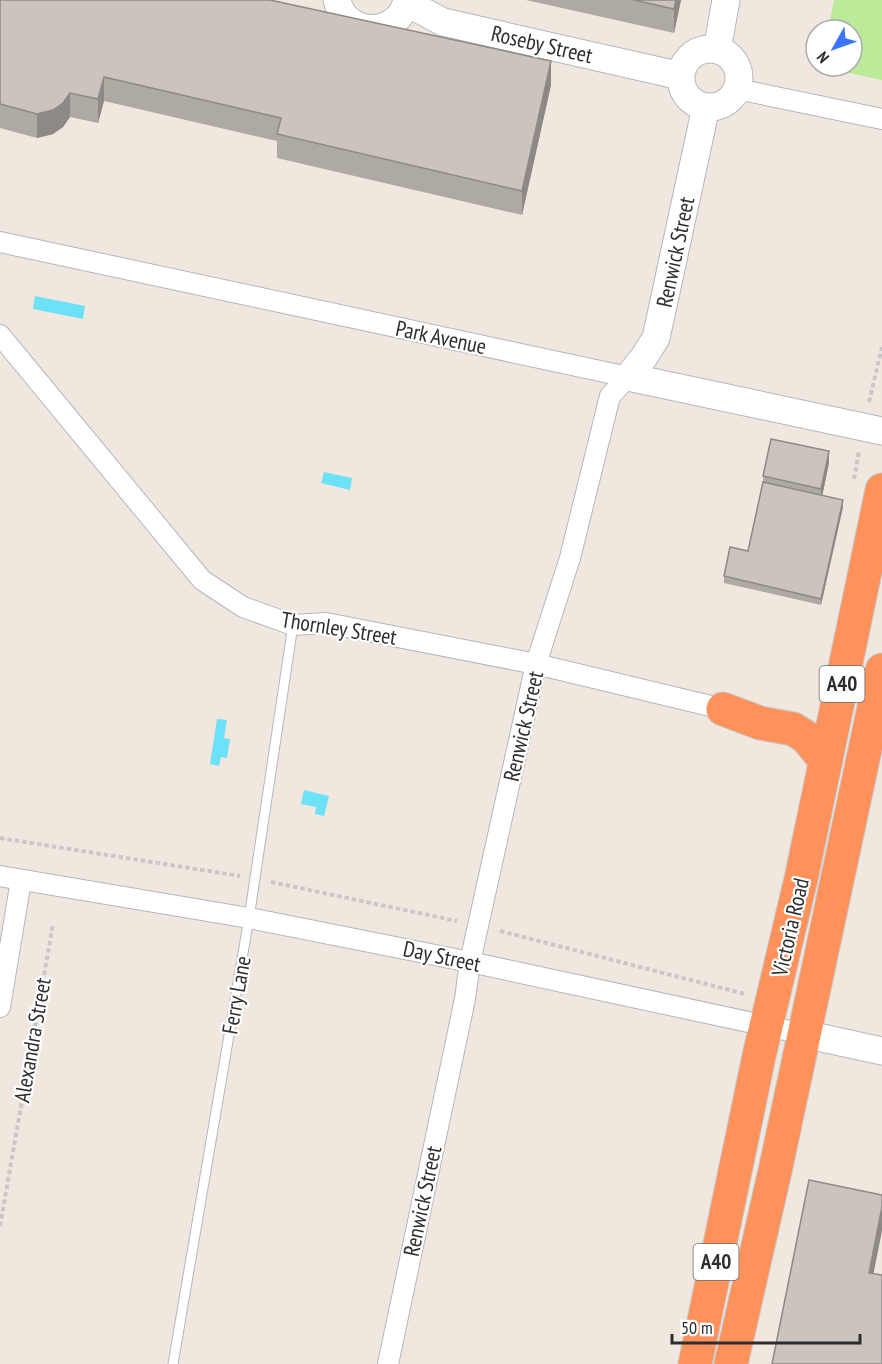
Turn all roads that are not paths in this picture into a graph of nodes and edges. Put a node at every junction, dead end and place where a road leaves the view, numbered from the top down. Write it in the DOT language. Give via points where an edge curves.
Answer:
graph roads {
  1 [pos="337,0"];
  2 [pos="726,0"];
  3 [pos="407,1"];
  4 [pos="717,50"];
  5 [pos="681,76"];
  6 [pos="737,89"];
  7 [pos="706,107"];
  8 [pos="882,118"];
  9 [pos="0,242"];
  10 [pos="0,335"];
  11 [pos="628,377"];
  12 [pos="882,430"];
  13 [pos="882,490"];
  14 [pos="293,625"];
  15 [pos="536,664"];
  16 [pos="882,670"];
  17 [pos="723,709"];
  18 [pos="875,737"];
  19 [pos="826,761"];
  20 [pos="0,876"];
  21 [pos="21,880"];
  22 [pos="249,918"];
  23 [pos="470,962"];
  24 [pos="0,1007"];
  25 [pos="767,1026"];
  26 [pos="804,1034"];
  27 [pos="882,1051"];
  28 [pos="173,1364"];
  29 [pos="388,1364"];
  30 [pos="695,1364"];
  31 [pos="731,1364"];
  1 -- 3 [label="street" via="343,14 360,31 384,28 394,22"];
  2 -- 4 [label="street"];
  3 -- 5 [label="street, Roseby Street" via="443,22"];
  4 -- 5 [label="street" via="693,54"];
  4 -- 6 [label="street" via="726,54 738,69"];
  5 -- 7 [label="street" via="690,100"];
  6 -- 7 [label="street" via="728,101"];
  6 -- 8 [label="street"];
  7 -- 11 [label="street, Renwick Street" via="656,338"];
  9 -- 11 [label="street, Park Avenue"];
  10 -- 14 [label="street, Thornley Street" via="202,580 243,608"];
  11 -- 12 [label="street, Park Avenue"];
  11 -- 15 [label="street, Renwick Street" via="610,396 570,558"];
  13 -- 19 [label="highway, Victoria Road / A40"];
  14 -- 15 [label="street, Thornley Street" via="326,623"];
  14 -- 22 [label="lane, Ferry Lane"];
  15 -- 17 [label="street, Thornley Street"];
  15 -- 23 [label="street, Renwick Street"];
  16 -- 18 [label="highway, Victoria Road / A40"];
  17 -- 19 [label="highway" via="760,723 793,729 806,737"];
  18 -- 26 [label="highway, Victoria Road / A40"];
  19 -- 25 [label="highway, Victoria Road / A40"];
  20 -- 21 [label="street, Day Street"];
  21 -- 22 [label="street, Day Street"];
  21 -- 24 [label="street, Alexandra Street"];
  22 -- 23 [label="street, Day Street"];
  22 -- 28 [label="lane, Ferry Lane"];
  23 -- 25 [label="street, Day Street"];
  23 -- 29 [label="street, Renwick Street"];
  25 -- 26 [label="street, Day Street"];
  25 -- 30 [label="highway, Victoria Road / A40"];
  26 -- 27 [label="street, Day Street"];
  26 -- 31 [label="highway, Victoria Road / A40"];
}
